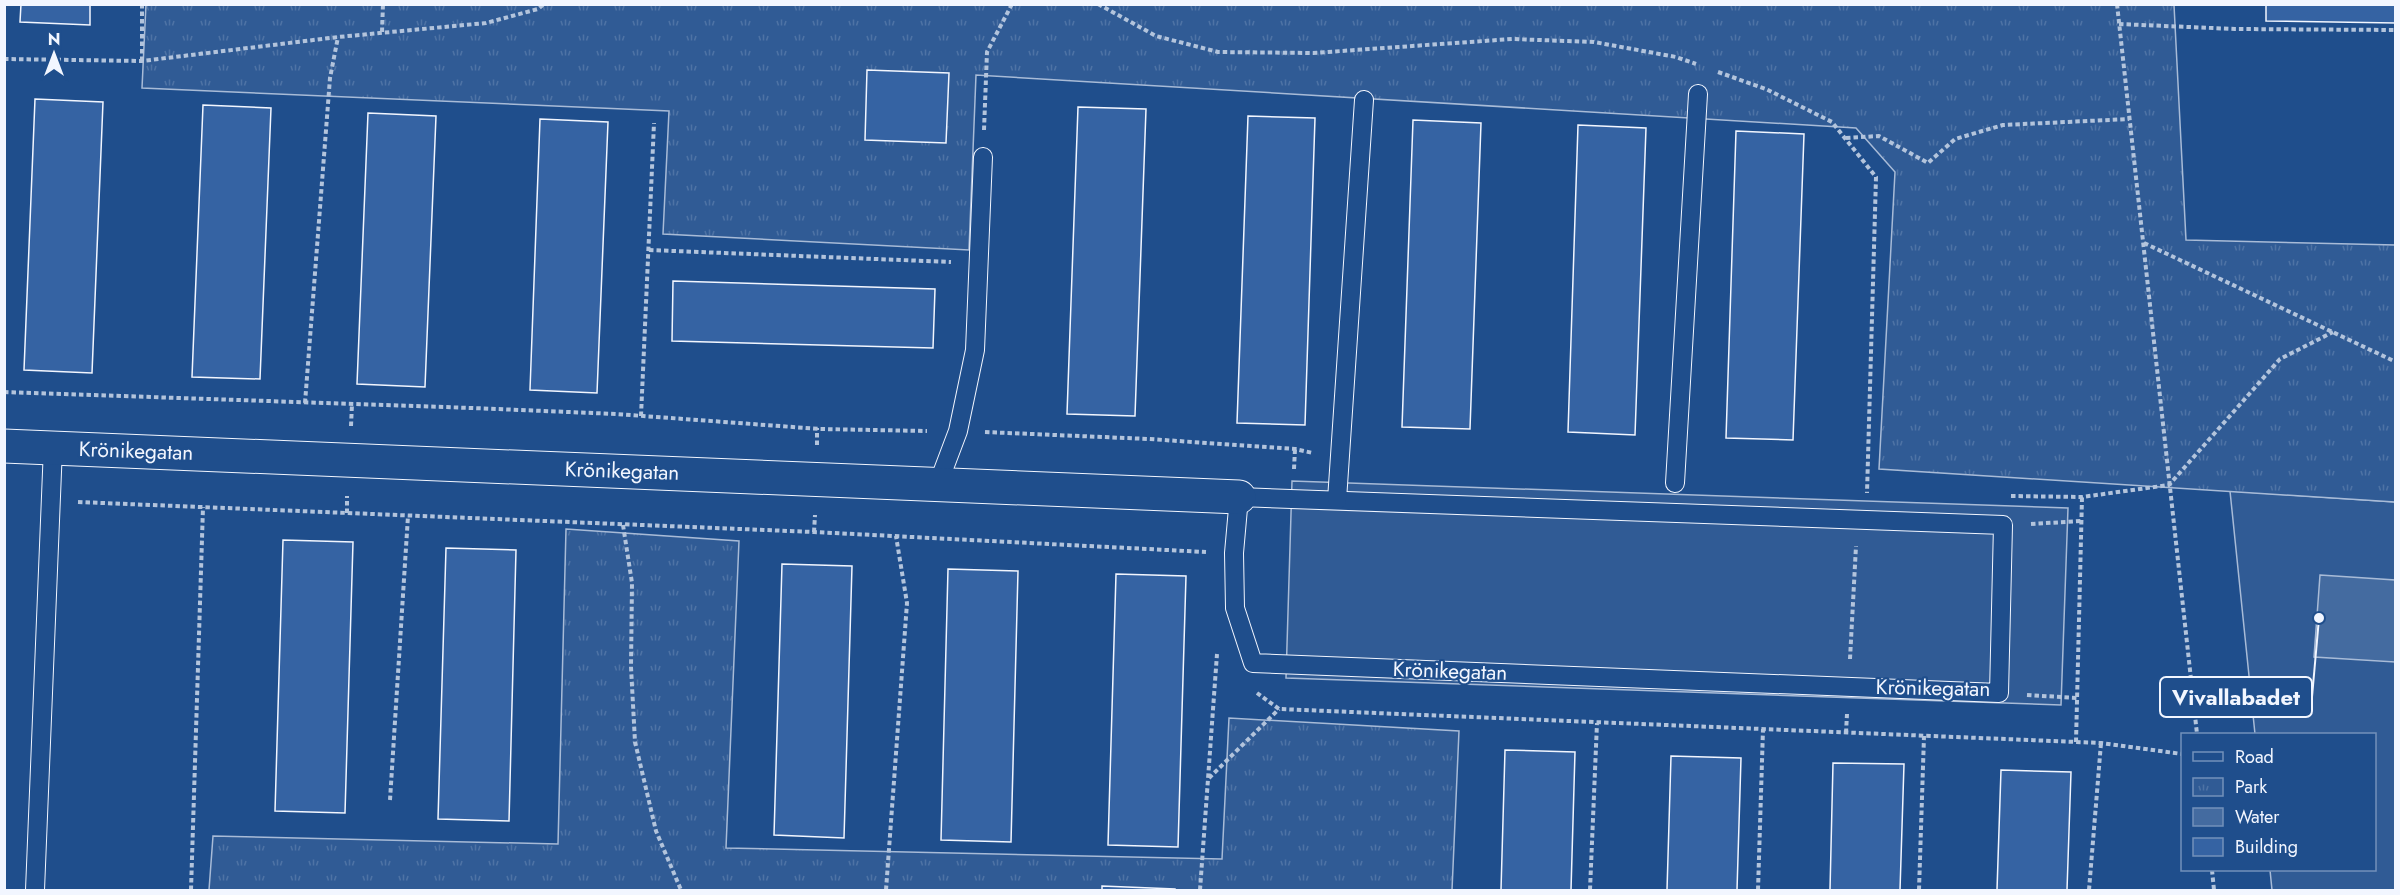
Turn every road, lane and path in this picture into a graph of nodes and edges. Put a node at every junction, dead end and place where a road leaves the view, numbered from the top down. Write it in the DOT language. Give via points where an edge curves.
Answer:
graph roads {
  1 [pos="142,4"];
  2 [pos="383,4"];
  3 [pos="544,4"];
  4 [pos="1012,4"];
  5 [pos="1098,4"];
  6 [pos="2117,4"];
  7 [pos="2119,24"];
  8 [pos="2396,30"];
  9 [pos="382,32"];
  10 [pos="338,37"];
  11 [pos="4,59"];
  12 [pos="142,61"];
  13 [pos="1699,65"];
  14 [pos="1710,69"];
  15 [pos="1698,94"];
  16 [pos="1364,100"];
  17 [pos="2129,119"];
  18 [pos="654,123"];
  19 [pos="1846,138"];
  20 [pos="983,157"];
  21 [pos="2143,243"];
  22 [pos="649,250"];
  23 [pos="978,262"];
  24 [pos="2333,332"];
  25 [pos="2396,362"];
  26 [pos="4,392"];
  27 [pos="305,403"];
  28 [pos="641,416"];
  29 [pos="958,431"];
  30 [pos="4,446"];
  31 [pos="52,447"];
  32 [pos="1340,458"];
  33 [pos="1675,483"];
  34 [pos="938,484"];
  35 [pos="2169,485"];
  36 [pos="1867,493"];
  37 [pos="1879,493"];
  38 [pos="1239,496"];
  39 [pos="2010,496"];
  40 [pos="2082,497"];
  41 [pos="50,500"];
  42 [pos="1337,500"];
  43 [pos="203,507"];
  44 [pos="408,516"];
  45 [pos="1857,520"];
  46 [pos="2082,521"];
  47 [pos="623,525"];
  48 [pos="2003,525"];
  49 [pos="896,536"];
  50 [pos="1205,552"];
  51 [pos="1234,553"];
  52 [pos="1206,562"];
  53 [pos="1217,650"];
  54 [pos="1217,664"];
  55 [pos="1226,670"];
  56 [pos="1848,687"];
  57 [pos="1253,690"];
  58 [pos="1999,693"];
  59 [pos="2078,698"];
  60 [pos="1279,709"];
  61 [pos="1597,723"];
  62 [pos="1763,729"];
  63 [pos="1846,733"];
  64 [pos="2197,733"];
  65 [pos="1924,736"];
  66 [pos="2076,743"];
  67 [pos="2101,743"];
  68 [pos="2181,754"];
  69 [pos="1209,779"];
  70 [pos="390,800"];
  71 [pos="2212,871"];
  72 [pos="35,891"];
  73 [pos="191,891"];
  74 [pos="681,891"];
  75 [pos="886,891"];
  76 [pos="1200,891"];
  77 [pos="1590,891"];
  78 [pos="1758,891"];
  79 [pos="1919,891"];
  80 [pos="2089,891"];
  81 [pos="2214,891"];
  1 -- 12 [label="path"];
  2 -- 9 [label="path"];
  3 -- 9 [label="path" via="486,23"];
  4 -- 20 [label="path" via="987,52"];
  5 -- 13 [label="path" via="1156,36 1218,52 1313,53 1512,39 1594,42"];
  6 -- 7 [label="path"];
  7 -- 8 [label="path"];
  7 -- 17 [label="path"];
  9 -- 10 [label="path"];
  10 -- 12 [label="path"];
  10 -- 27 [label="path" via="330,78"];
  11 -- 12 [label="path"];
  14 -- 19 [label="path" via="1766,89 1832,122"];
  15 -- 33 [label="lane"];
  16 -- 32 [label="lane"];
  17 -- 19 [label="path" via="2003,125 1955,140 1928,163 1879,136"];
  17 -- 21 [label="path"];
  18 -- 22 [label="path"];
  19 -- 36 [label="path" via="1876,177"];
  20 -- 23 [label="lane"];
  21 -- 24 [label="path"];
  21 -- 35 [label="path"];
  22 -- 23 [label="path"];
  22 -- 28 [label="path"];
  23 -- 29 [label="lane" via="975,350"];
  24 -- 25 [label="path"];
  24 -- 35 [label="path" via="2280,359"];
  26 -- 27 [label="path"];
  27 -- 28 [label="path"];
  28 -- 29 [label="path" via="820,429"];
  29 -- 32 [label="path" via="1295,449"];
  29 -- 34 [label="lane"];
  30 -- 31 [label="street, Krönikegatan"];
  31 -- 34 [label="street, Krönikegatan"];
  31 -- 41 [label="lane"];
  32 -- 42 [label="lane"];
  34 -- 38 [label="street, Krönikegatan"];
  35 -- 40 [label="path"];
  35 -- 64 [label="path"];
  36 -- 37 [label="path"];
  36 -- 45 [label="path"];
  38 -- 42 [label="lane, Krönikegatan"];
  38 -- 51 [label="lane, Krönikegatan"];
  39 -- 40 [label="path"];
  40 -- 46 [label="path"];
  41 -- 43 [label="path"];
  41 -- 72 [label="lane"];
  42 -- 45 [label="lane, Krönikegatan"];
  43 -- 44 [label="path"];
  43 -- 73 [label="path"];
  44 -- 47 [label="path"];
  44 -- 70 [label="path"];
  45 -- 48 [label="lane, Krönikegatan"];
  45 -- 56 [label="path"];
  46 -- 48 [label="path"];
  46 -- 59 [label="path"];
  47 -- 49 [label="path"];
  47 -- 74 [label="path" via="632,583 635,742 656,831"];
  48 -- 58 [label="lane, Krönikegatan"];
  49 -- 50 [label="path"];
  49 -- 75 [label="path" via="907,603"];
  50 -- 51 [label="path"];
  50 -- 52 [label="path"];
  51 -- 56 [label="lane, Krönikegatan" via="1235,608 1253,663"];
  53 -- 54 [label="path"];
  54 -- 55 [label="path"];
  54 -- 69 [label="path"];
  56 -- 58 [label="lane, Krönikegatan"];
  56 -- 63 [label="path"];
  57 -- 60 [label="path"];
  58 -- 59 [label="path"];
  59 -- 66 [label="path"];
  60 -- 61 [label="path"];
  60 -- 69 [label="path"];
  61 -- 62 [label="path"];
  61 -- 77 [label="path"];
  62 -- 63 [label="path"];
  62 -- 78 [label="path"];
  63 -- 65 [label="path"];
  65 -- 66 [label="path"];
  65 -- 79 [label="path"];
  66 -- 67 [label="path"];
  67 -- 68 [label="path"];
  67 -- 80 [label="path"];
  69 -- 76 [label="path"];
  71 -- 81 [label="path"];
}
